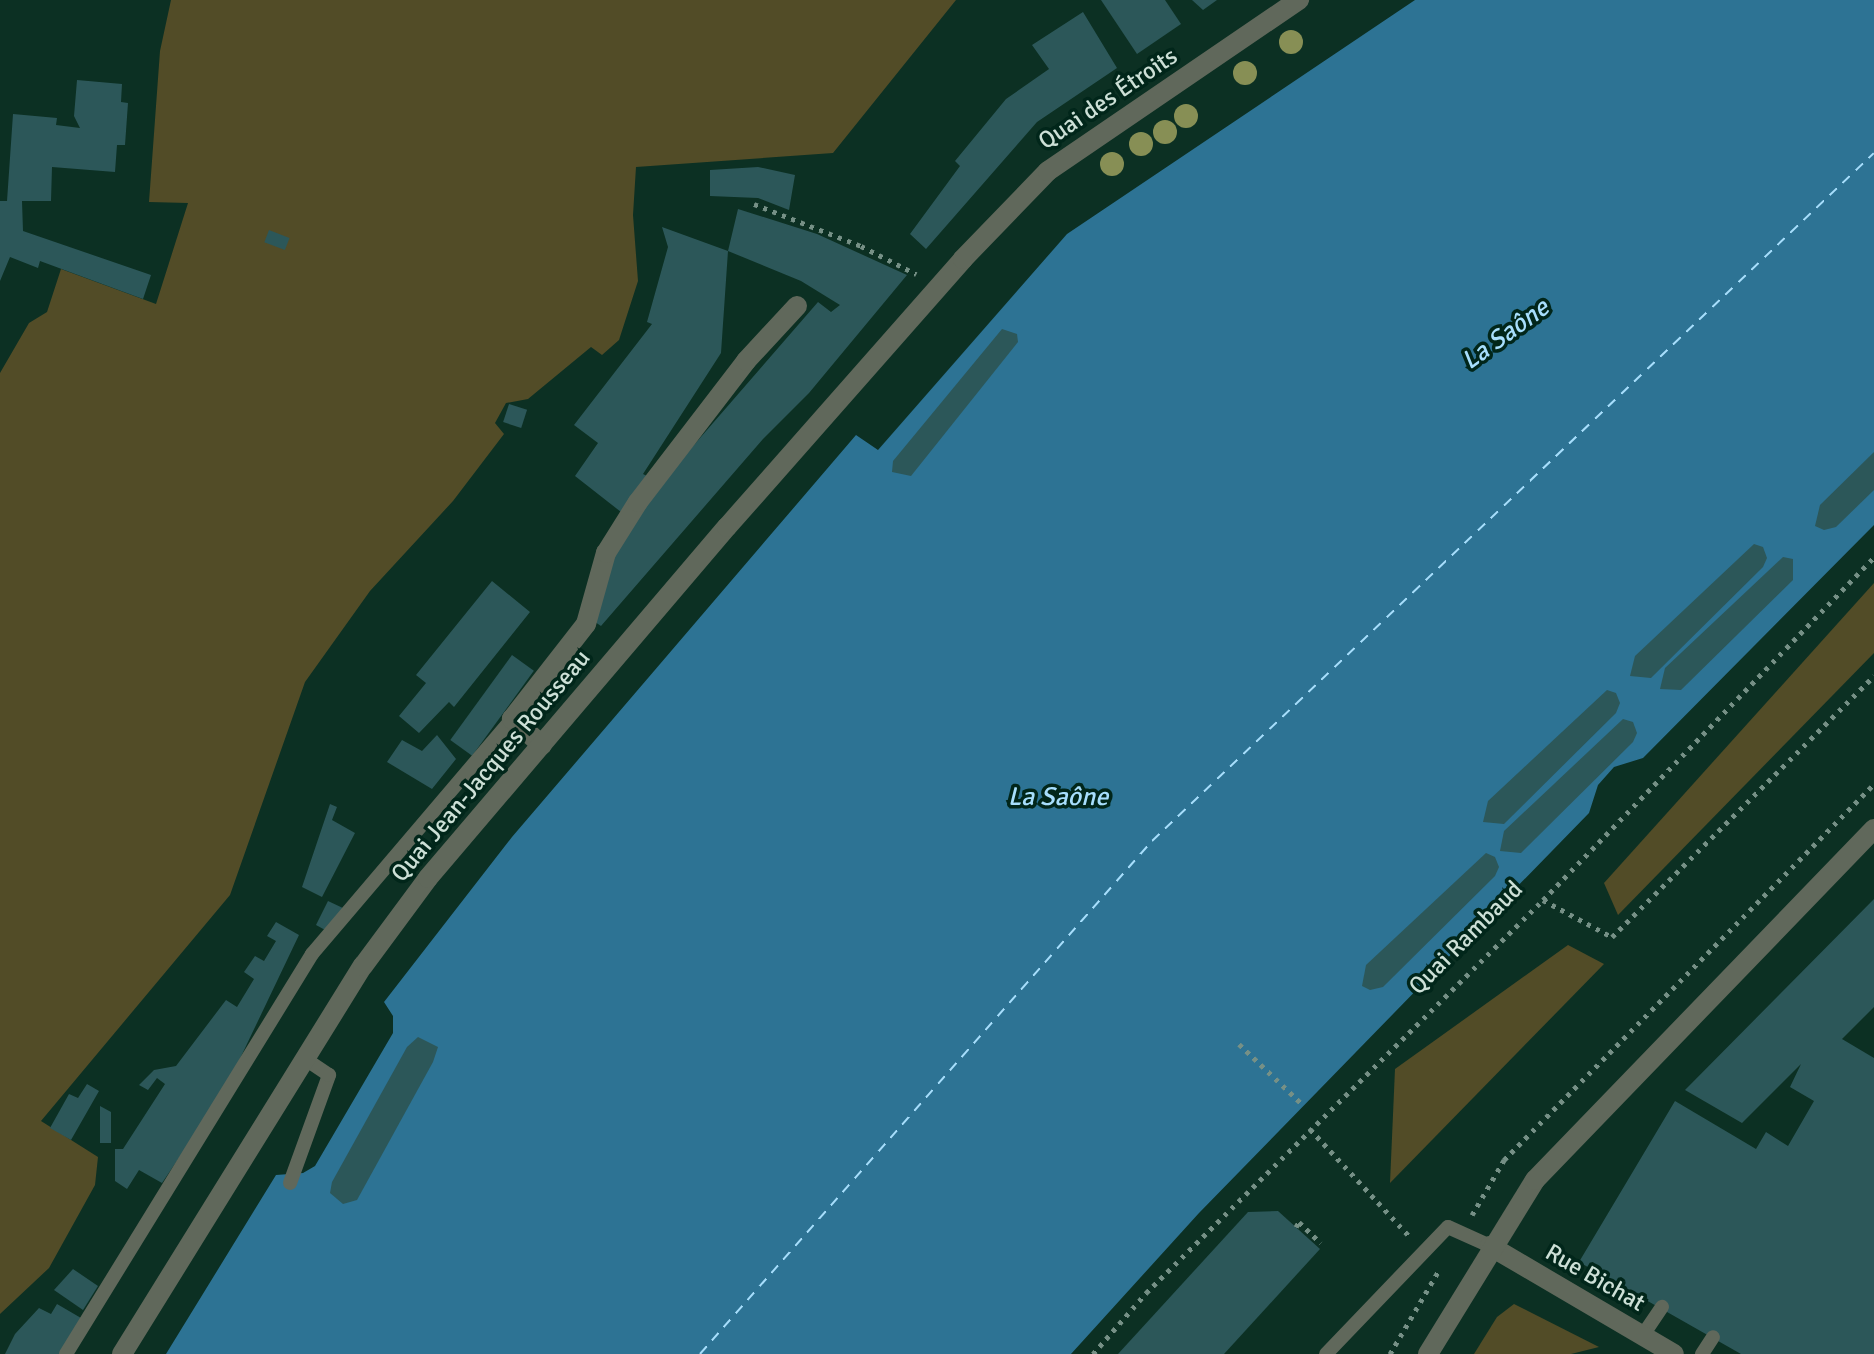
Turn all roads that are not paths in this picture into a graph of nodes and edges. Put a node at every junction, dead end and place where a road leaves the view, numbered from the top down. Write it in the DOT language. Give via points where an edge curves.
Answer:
graph roads {
  1 [pos="1299,0"];
  2 [pos="963,259"];
  3 [pos="797,306"];
  4 [pos="512,719"];
  5 [pos="542,745"];
  6 [pos="1874,829"];
  7 [pos="304,1058"];
  8 [pos="290,1183"];
  9 [pos="1490,1246"];
  10 [pos="1662,1307"];
  11 [pos="1643,1335"];
  12 [pos="1713,1337"];
  13 [pos="66,1354"];
  14 [pos="122,1354"];
  15 [pos="1326,1354"];
  16 [pos="1428,1354"];
  17 [pos="1674,1354"];
  18 [pos="1702,1354"];
  1 -- 2 [label="street, Quai des Étroits" via="1048,171"];
  2 -- 5 [label="street, Quai Jean-Jacques Rousseau"];
  3 -- 4 [label="street" via="746,361 638,502 606,553 586,624"];
  4 -- 5 [label="street"];
  4 -- 13 [label="lane" via="295,977"];
  5 -- 7 [label="street, Quai Jean-Jacques Rousseau" via="428,878"];
  6 -- 9 [label="street" via="1535,1180"];
  7 -- 8 [label="lane" via="329,1075"];
  7 -- 14 [label="street, Quai Jean-Jacques Rousseau"];
  9 -- 11 [label="street, Rue Bichat"];
  9 -- 15 [label="lane" via="1448,1227"];
  9 -- 16 [label="street"];
  10 -- 11 [label="lane"];
  11 -- 17 [label="street, Rue Bichat"];
  12 -- 18 [label="lane"];
}
